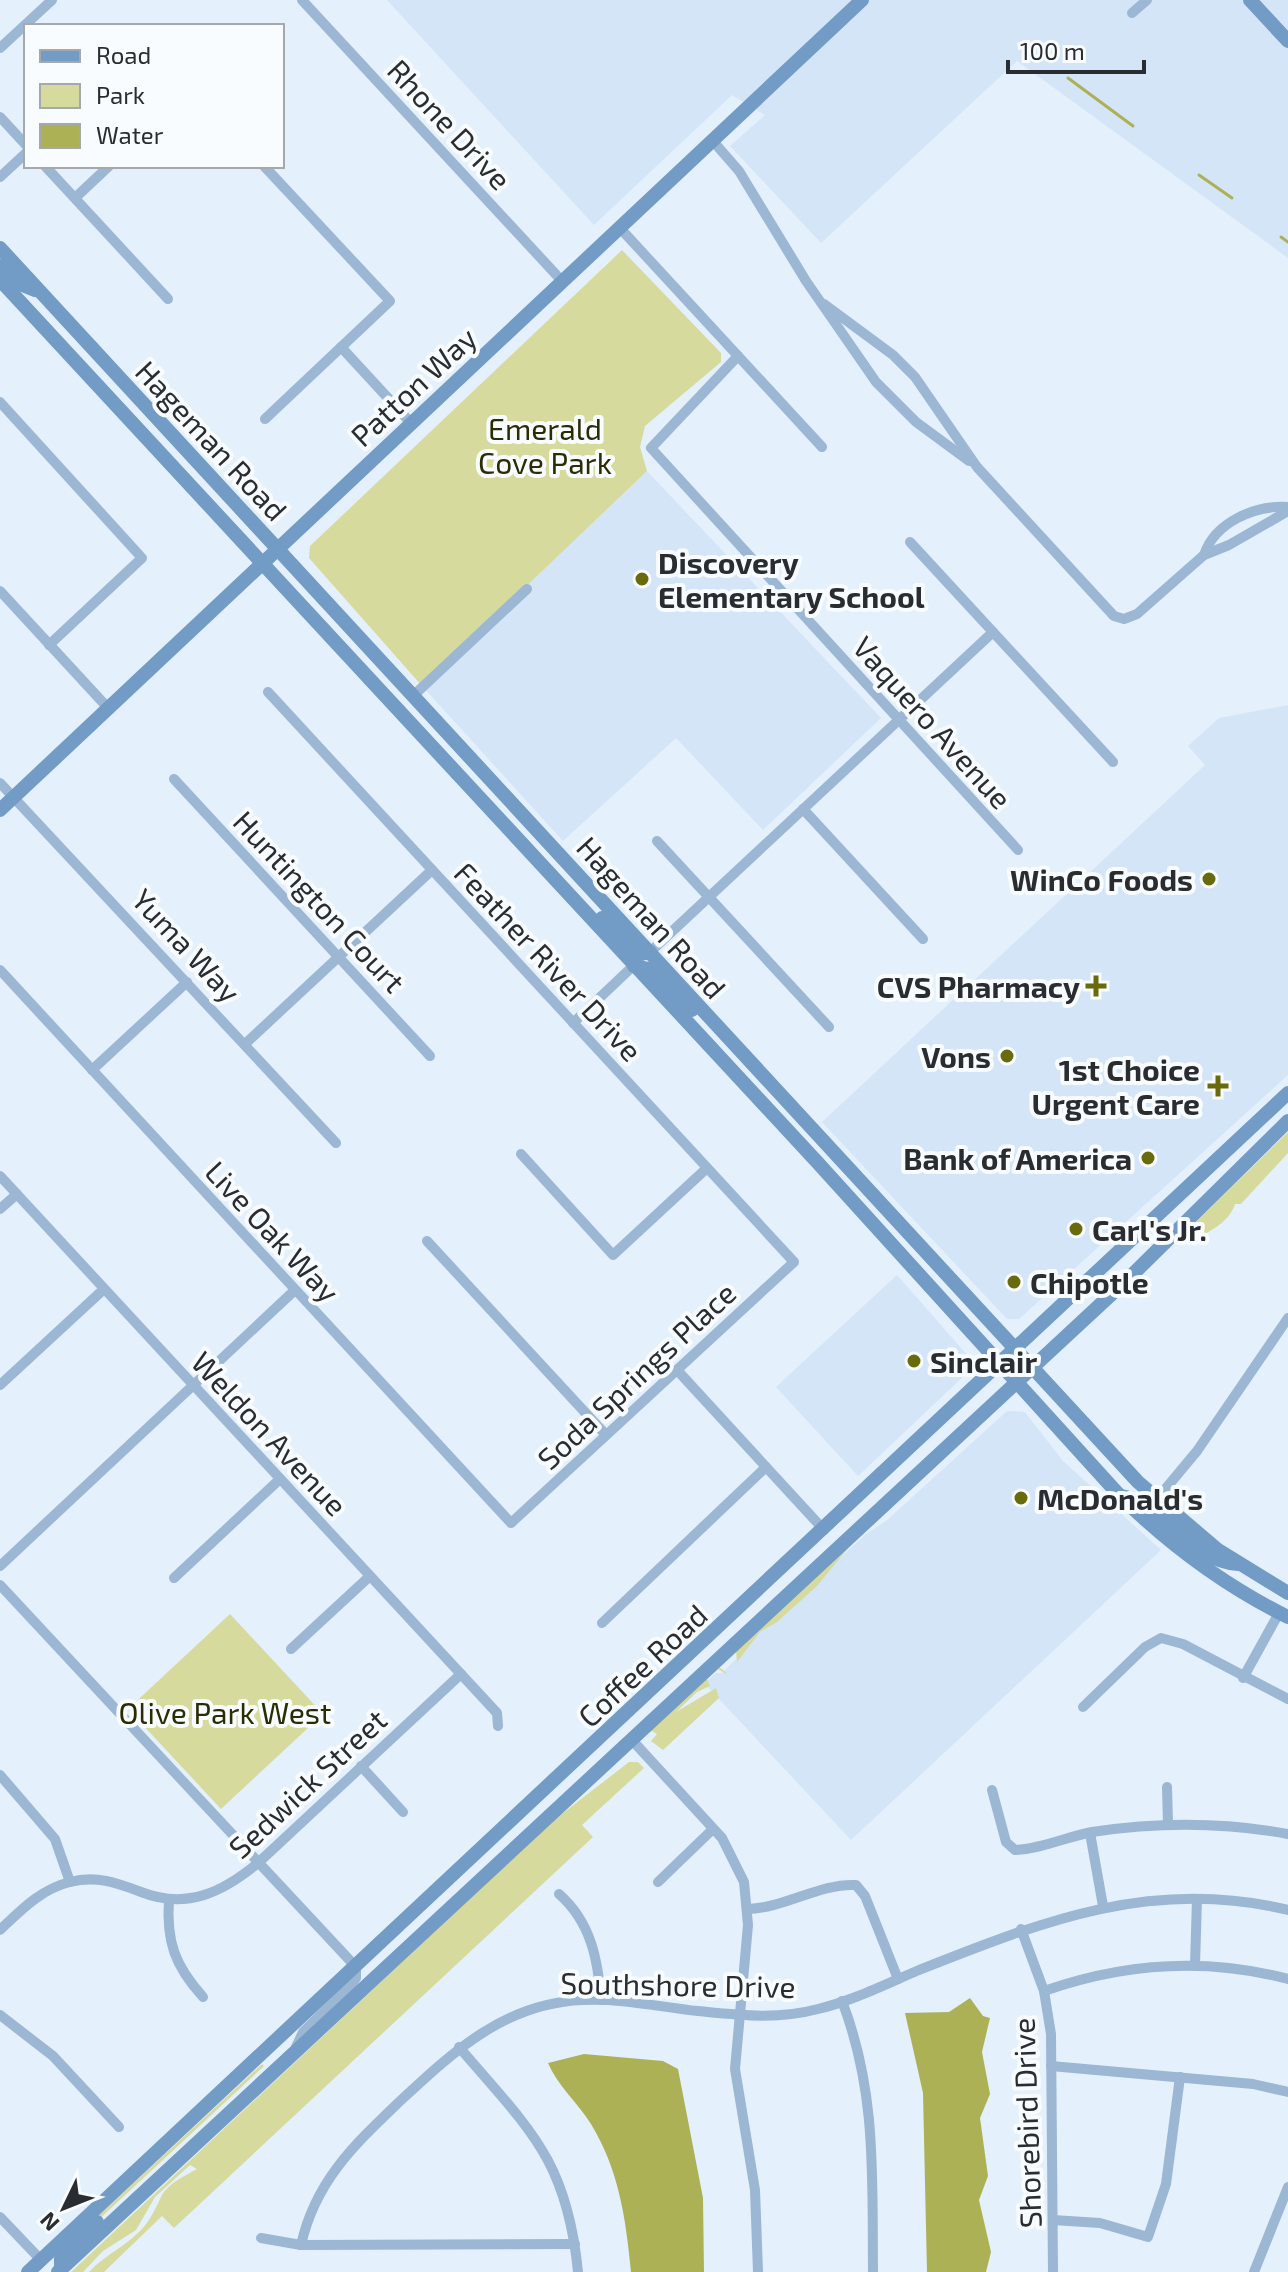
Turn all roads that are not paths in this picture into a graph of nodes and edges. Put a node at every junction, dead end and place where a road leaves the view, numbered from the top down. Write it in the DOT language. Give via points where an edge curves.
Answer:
graph roads {
  1 [pos="52,0"];
  2 [pos="302,0"];
  3 [pos="862,0"];
  4 [pos="1147,0"];
  5 [pos="1250,0"];
  6 [pos="1132,13"];
  7 [pos="26,24"];
  8 [pos="24,26"];
  9 [pos="1288,41"];
  10 [pos="0,48"];
  11 [pos="0,117"];
  12 [pos="712,140"];
  13 [pos="24,143"];
  14 [pos="24,155"];
  15 [pos="47,168"];
  16 [pos="107,168"];
  17 [pos="266,168"];
  18 [pos="0,177"];
  19 [pos="75,198"];
  20 [pos="619,227"];
  21 [pos="0,248"];
  22 [pos="0,266"];
  23 [pos="0,280"];
  24 [pos="562,281"];
  25 [pos="39,291"];
  26 [pos="168,299"];
  27 [pos="824,304"];
  28 [pos="341,347"];
  29 [pos="738,356"];
  30 [pos="0,402"];
  31 [pos="265,419"];
  32 [pos="411,423"];
  33 [pos="822,447"];
  34 [pos="977,467"];
  35 [pos="1288,509"];
  36 [pos="910,542"];
  37 [pos="277,549"];
  38 [pos="1204,555"];
  39 [pos="261,564"];
  40 [pos="527,589"];
  41 [pos="0,591"];
  42 [pos="993,632"];
  43 [pos="49,645"];
  44 [pos="268,692"];
  45 [pos="413,696"];
  46 [pos="108,708"];
  47 [pos="898,721"];
  48 [pos="1113,762"];
  49 [pos="174,779"];
  50 [pos="0,783"];
  51 [pos="13,797"];
  52 [pos="803,809"];
  53 [pos="0,810"];
  54 [pos="657,841"];
  55 [pos="1018,850"];
  56 [pos="432,870"];
  57 [pos="709,897"];
  58 [pos="575,901"];
  59 [pos="923,939"];
  60 [pos="650,952"];
  61 [pos="338,957"];
  62 [pos="633,966"];
  63 [pos="0,970"];
  64 [pos="187,982"];
  65 [pos="573,1023"];
  66 [pos="829,1027"];
  67 [pos="721,1032"];
  68 [pos="245,1044"];
  69 [pos="430,1056"];
  70 [pos="92,1070"];
  71 [pos="1288,1093"];
  72 [pos="1288,1121"];
  73 [pos="336,1143"];
  74 [pos="521,1154"];
  75 [pos="818,1163"];
  76 [pos="707,1168"];
  77 [pos="0,1176"];
  78 [pos="17,1194"];
  79 [pos="0,1209"];
  80 [pos="900,1222"];
  81 [pos="427,1241"];
  82 [pos="794,1262"];
  83 [pos="104,1289"];
  84 [pos="295,1290"];
  85 [pos="1288,1318"];
  86 [pos="1015,1347"];
  87 [pos="998,1363"];
  88 [pos="1033,1367"];
  89 [pos="677,1370"];
  90 [pos="1015,1383"];
  91 [pos="0,1385"];
  92 [pos="195,1387"];
  93 [pos="606,1435"];
  94 [pos="766,1467"];
  95 [pos="280,1479"];
  96 [pos="1120,1496"];
  97 [pos="1157,1499"];
  98 [pos="511,1523"];
  99 [pos="824,1530"];
  100 [pos="1239,1564"];
  101 [pos="0,1566"];
  102 [pos="780,1571"];
  103 [pos="370,1576"];
  104 [pos="174,1578"];
  105 [pos="0,1585"];
  106 [pos="1288,1593"];
  107 [pos="1285,1615"];
  108 [pos="602,1623"];
  109 [pos="291,1649"];
  110 [pos="720,1655"];
  111 [pos="461,1674"];
  112 [pos="1243,1678"];
  113 [pos="1288,1699"];
  114 [pos="1083,1707"];
  115 [pos="498,1726"];
  116 [pos="631,1739"];
  117 [pos="361,1766"];
  118 [pos="0,1775"];
  119 [pos="1167,1787"];
  120 [pos="992,1790"];
  121 [pos="403,1812"];
  122 [pos="1168,1824"];
  123 [pos="713,1829"];
  124 [pos="1090,1833"];
  125 [pos="1288,1834"];
  126 [pos="258,1863"];
  127 [pos="70,1882"];
  128 [pos="658,1882"];
  129 [pos="559,1894"];
  130 [pos="169,1899"];
  131 [pos="1197,1899"];
  132 [pos="1103,1906"];
  133 [pos="748,1909"];
  134 [pos="1288,1910"];
  135 [pos="1021,1929"];
  136 [pos="0,1930"];
  137 [pos="1195,1965"];
  138 [pos="356,1967"];
  139 [pos="898,1979"];
  140 [pos="1288,1979"];
  141 [pos="1044,1991"];
  142 [pos="203,1997"];
  143 [pos="601,2000"];
  144 [pos="842,2001"];
  145 [pos="0,2015"];
  146 [pos="739,2015"];
  147 [pos="459,2047"];
  148 [pos="294,2052"];
  149 [pos="1051,2066"];
  150 [pos="1180,2077"];
  151 [pos="1288,2092"];
  152 [pos="119,2127"];
  153 [pos="1288,2187"];
  154 [pos="108,2198"];
  155 [pos="0,2217"];
  156 [pos="1053,2220"];
  157 [pos="261,2238"];
  158 [pos="575,2244"];
  159 [pos="301,2245"];
  160 [pos="40,2266"];
  161 [pos="60,2271"];
  162 [pos="28,2272"];
  163 [pos="578,2272"];
  164 [pos="758,2272"];
  165 [pos="873,2272"];
  166 [pos="1053,2272"];
  167 [pos="1254,2272"];
  1 -- 7 [label="street"];
  2 -- 24 [label="street, Rhone Drive"];
  3 -- 12 [label="main road, Patton Way"];
  4 -- 6 [label="street"];
  5 -- 9 [label="main road"];
  8 -- 10 [label="street"];
  11 -- 13 [label="street"];
  12 -- 20 [label="main road, Patton Way"];
  12 -- 27 [label="street" via="739,171"];
  14 -- 18 [label="street"];
  15 -- 19 [label="street"];
  16 -- 19 [label="street"];
  17 -- 28 [label="street" via="390,301"];
  19 -- 26 [label="street"];
  20 -- 24 [label="main road, Patton Way"];
  20 -- 29 [label="street"];
  21 -- 25 [label="main road, Hageman Road"];
  22 -- 25 [label="main road" via="15,282"];
  23 -- 39 [label="main road, Hageman Road"];
  24 -- 32 [label="main road, Patton Way"];
  25 -- 37 [label="main road, Hageman Road"];
  27 -- 34 [label="street" via="915,377"];
  27 -- 34 [label="street" via="893,403"];
  28 -- 31 [label="street"];
  28 -- 32 [label="street"];
  29 -- 33 [label="street"];
  29 -- 47 [label="street, Vaquero Avenue" via="651,448"];
  30 -- 43 [label="street" via="142,558"];
  32 -- 37 [label="main road, Patton Way"];
  34 -- 38 [label="street" via="1114,616 1137,614"];
  35 -- 38 [label="street"];
  35 -- 38 [label="street" via="1248,512 1226,525"];
  36 -- 42 [label="street"];
  37 -- 39 [label="main road, Patton Way"];
  37 -- 45 [label="main road, Hageman Road"];
  39 -- 46 [label="main road, Patton Way"];
  39 -- 58 [label="main road, Hageman Road"];
  40 -- 45 [label="street"];
  41 -- 43 [label="street"];
  42 -- 47 [label="street"];
  42 -- 48 [label="street"];
  43 -- 46 [label="street"];
  44 -- 56 [label="street, Feather River Drive"];
  45 -- 60 [label="main road, Hageman Road"];
  46 -- 51 [label="main road, Patton Way"];
  47 -- 52 [label="street"];
  47 -- 55 [label="street, Vaquero Avenue"];
  49 -- 61 [label="street, Huntington Court"];
  50 -- 51 [label="street, Yuma Way"];
  51 -- 53 [label="main road, Patton Way"];
  51 -- 64 [label="street, Yuma Way"];
  52 -- 57 [label="street"];
  52 -- 59 [label="street"];
  54 -- 57 [label="street"];
  56 -- 61 [label="street"];
  56 -- 65 [label="street, Feather River Drive"];
  57 -- 60 [label="street"];
  57 -- 66 [label="street"];
  58 -- 60 [label="main road" via="595,910 637,955"];
  58 -- 62 [label="main road, Hageman Road"];
  60 -- 67 [label="main road, Hageman Road"];
  61 -- 68 [label="street"];
  61 -- 69 [label="street, Huntington Court"];
  62 -- 65 [label="street"];
  62 -- 67 [label="main road" via="649,969"];
  62 -- 75 [label="main road, Hageman Road"];
  63 -- 70 [label="street, Live Oak Way"];
  64 -- 68 [label="street, Yuma Way"];
  64 -- 70 [label="street"];
  65 -- 76 [label="street, Feather River Drive"];
  67 -- 80 [label="main road, Hageman Road"];
  68 -- 73 [label="street, Yuma Way"];
  70 -- 84 [label="street, Live Oak Way"];
  71 -- 86 [label="main road, Coffee Road"];
  72 -- 88 [label="main road, Coffee Road"];
  74 -- 76 [label="street" via="613,1255"];
  75 -- 80 [label="main road" via="842,1178 884,1221"];
  75 -- 87 [label="main road, Hageman Road"];
  76 -- 82 [label="street, Feather River Drive"];
  77 -- 78 [label="street, Weldon Avenue"];
  78 -- 79 [label="street"];
  78 -- 83 [label="street, Weldon Avenue"];
  80 -- 86 [label="main road, Hageman Road"];
  81 -- 93 [label="street"];
  82 -- 89 [label="street, Soda Springs Place"];
  83 -- 91 [label="street"];
  83 -- 92 [label="street, Weldon Avenue"];
  84 -- 92 [label="street"];
  84 -- 98 [label="street, Live Oak Way"];
  85 -- 97 [label="street" via="1197,1451"];
  86 -- 87 [label="main road, Coffee Road"];
  86 -- 88 [label="main road, Hageman Road"];
  87 -- 90 [label="main road, Hageman Road"];
  87 -- 99 [label="main road, Coffee Road"];
  88 -- 90 [label="main road, Coffee Road"];
  88 -- 97 [label="main road, Hageman Road"];
  89 -- 93 [label="street, Soda Springs Place"];
  89 -- 94 [label="street"];
  90 -- 96 [label="main road, Hageman Road"];
  90 -- 110 [label="main road, Coffee Road"];
  92 -- 95 [label="street, Weldon Avenue"];
  92 -- 101 [label="street"];
  93 -- 98 [label="street, Soda Springs Place"];
  94 -- 99 [label="street"];
  94 -- 108 [label="street"];
  95 -- 103 [label="street, Weldon Avenue"];
  95 -- 104 [label="street"];
  96 -- 100 [label="main road" via="1143,1502 1217,1562"];
  96 -- 107 [label="main road, Hageman Road" via="1167,1538"];
  97 -- 100 [label="main road, Hageman Road"];
  99 -- 102 [label="main road, Coffee Road"];
  100 -- 106 [label="main road, Hageman Road"];
  102 -- 110 [label="main road" via="779,1585 723,1639"];
  102 -- 138 [label="main road, Coffee Road"];
  103 -- 109 [label="street"];
  103 -- 111 [label="street, Weldon Avenue"];
  105 -- 126 [label="street"];
  107 -- 112 [label="street"];
  110 -- 116 [label="main road, Coffee Road"];
  111 -- 115 [label="street, Weldon Avenue" via="497,1713"];
  111 -- 117 [label="street, Sedwick Street"];
  112 -- 113 [label="street"];
  112 -- 114 [label="street" via="1183,1644 1161,1638"];
  116 -- 123 [label="street"];
  116 -- 148 [label="main road, Coffee Road"];
  117 -- 121 [label="street"];
  117 -- 126 [label="street, Sedwick Street"];
  118 -- 127 [label="street" via="55,1839"];
  119 -- 122 [label="street"];
  120 -- 124 [label="street" via="1006,1842 1015,1850"];
  122 -- 124 [label="street"];
  122 -- 125 [label="street"];
  123 -- 128 [label="street"];
  123 -- 133 [label="street" via="739,1867"];
  124 -- 132 [label="street"];
  126 -- 130 [label="street, Sedwick Street" via="213,1894"];
  126 -- 138 [label="street"];
  127 -- 130 [label="street, Sedwick Street" via="110,1881"];
  127 -- 136 [label="street, Sedwick Street" via="41,1894"];
  129 -- 143 [label="street" via="586,1929"];
  130 -- 142 [label="street" via="173,1955"];
  131 -- 132 [label="street, Southshore Drive"];
  131 -- 134 [label="street, Southshore Drive"];
  131 -- 137 [label="street"];
  132 -- 135 [label="street, Southshore Drive"];
  133 -- 139 [label="street" via="856,1885"];
  133 -- 146 [label="street"];
  135 -- 139 [label="street, Southshore Drive"];
  135 -- 141 [label="street, Shorebird Drive"];
  137 -- 140 [label="street"];
  137 -- 141 [label="street" via="1121,1970"];
  138 -- 148 [label="street" via="352,1984 303,2032"];
  138 -- 154 [label="main road, Coffee Road"];
  139 -- 144 [label="street, Southshore Drive"];
  141 -- 149 [label="street, Shorebird Drive"];
  143 -- 146 [label="street, Southshore Drive"];
  143 -- 147 [label="street, Southshore Drive" via="519,2012"];
  144 -- 146 [label="street, Southshore Drive" via="800,2013"];
  144 -- 165 [label="street" via="861,2057 870,2108"];
  145 -- 152 [label="street" via="53,2056"];
  146 -- 164 [label="street" via="735,2069 755,2190"];
  147 -- 158 [label="street" via="546,2153 564,2191"];
  147 -- 159 [label="street, Southshore Drive" via="338,2162 316,2198"];
  148 -- 161 [label="main road, Coffee Road"];
  149 -- 150 [label="street"];
  149 -- 156 [label="street, Shorebird Drive"];
  150 -- 151 [label="street"];
  150 -- 156 [label="street" via="1166,2184 1148,2237 1100,2223"];
  153 -- 167 [label="street"];
  154 -- 160 [label="main road, Coffee Road"];
  154 -- 161 [label="main road" via="107,2211 67,2250"];
  155 -- 160 [label="street"];
  156 -- 166 [label="street, Shorebird Drive"];
  157 -- 159 [label="street"];
  158 -- 159 [label="street"];
  158 -- 163 [label="street"];
  160 -- 162 [label="main road, Coffee Road"];
}
